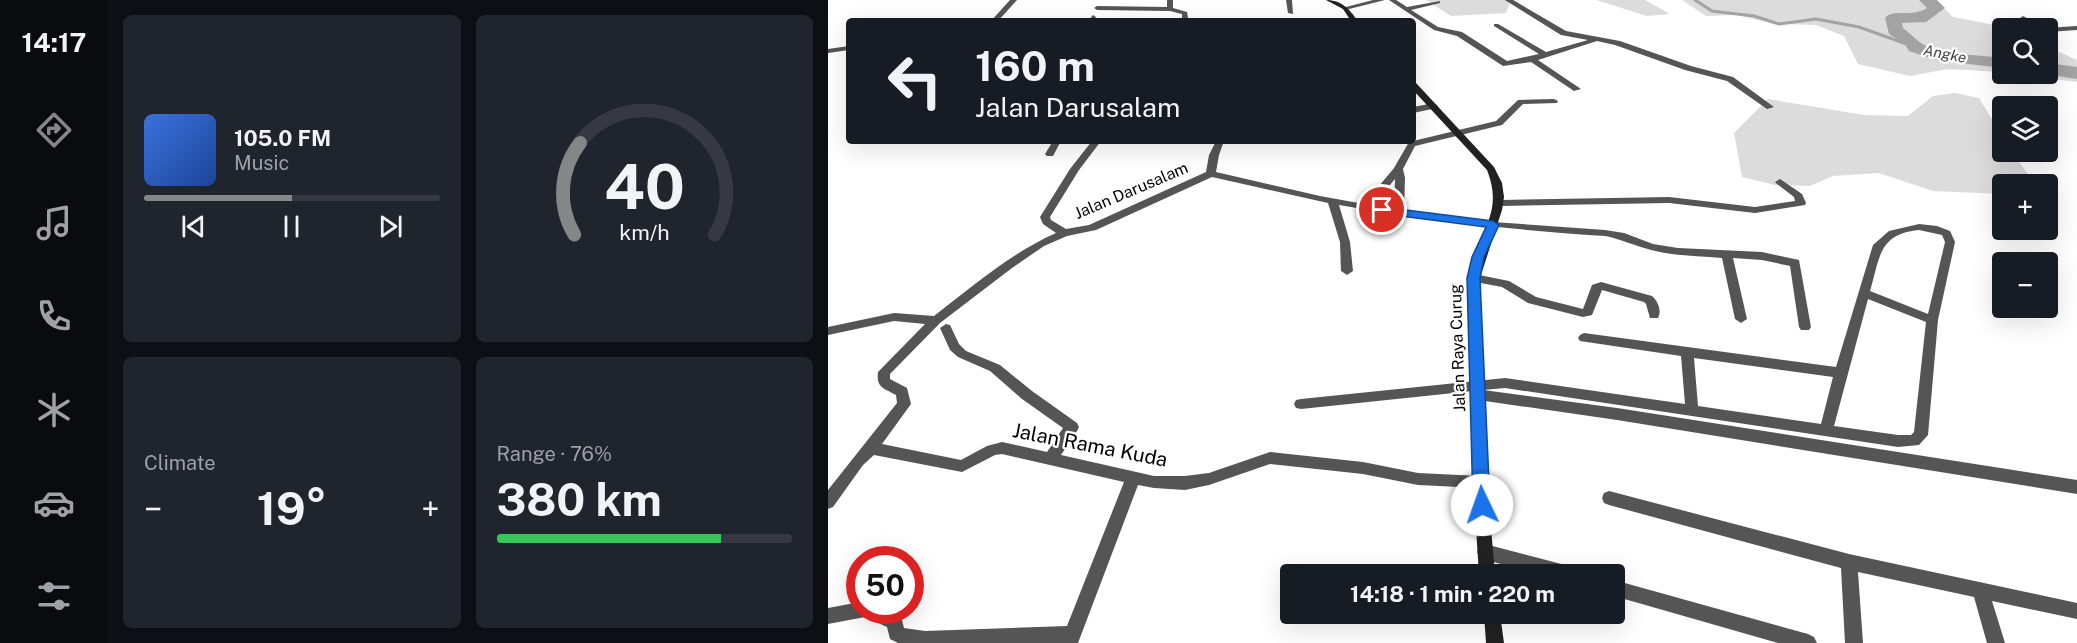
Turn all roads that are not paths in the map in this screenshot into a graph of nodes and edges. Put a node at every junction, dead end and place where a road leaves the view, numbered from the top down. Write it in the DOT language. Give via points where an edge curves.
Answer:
graph roads {
  1 [pos="1014,0"];
  2 [pos="1111,0"];
  3 [pos="1170,0"];
  4 [pos="1289,0"];
  5 [pos="1329,0"];
  6 [pos="1382,0"];
  7 [pos="1392,0"];
  8 [pos="1508,0"];
  9 [pos="1438,2"];
  10 [pos="1345,8"];
  11 [pos="1170,9"];
  12 [pos="1406,9"];
  13 [pos="1291,13"];
  14 [pos="997,18"];
  15 [pos="1185,18"];
  16 [pos="1353,18"];
  17 [pos="1496,25"];
  18 [pos="2077,28"];
  19 [pos="2058,30"];
  20 [pos="2068,30"];
  21 [pos="2077,37"];
  22 [pos="1595,39"];
  23 [pos="846,48"];
  24 [pos="828,51"];
  25 [pos="1545,55"];
  26 [pos="1532,59"];
  27 [pos="1416,88"];
  28 [pos="1576,89"];
  29 [pos="1554,101"];
  30 [pos="1434,106"];
  31 [pos="1770,107"];
  32 [pos="1416,109"];
  33 [pos="1460,134"];
  34 [pos="1416,143"];
  35 [pos="1055,144"];
  36 [pos="1095,144"];
  37 [pos="1219,144"];
  38 [pos="1412,144"];
  39 [pos="1050,154"];
  40 [pos="1398,169"];
  41 [pos="1211,174"];
  42 [pos="1780,182"];
  43 [pos="1333,201"];
  44 [pos="1500,202"];
  45 [pos="1366,208"];
  46 [pos="1399,213"];
  47 [pos="1493,225"];
  48 [pos="1064,233"];
  49 [pos="1726,255"];
  50 [pos="1347,271"];
  51 [pos="1474,278"];
  52 [pos="1865,293"];
  53 [pos="1654,315"];
  54 [pos="1741,319"];
  55 [pos="1932,320"];
  56 [pos="941,324"];
  57 [pos="1805,327"];
  58 [pos="828,331"];
  59 [pos="1584,338"];
  60 [pos="1687,351"];
  61 [pos="1841,373"];
  62 [pos="1477,390"];
  63 [pos="1301,404"];
  64 [pos="1692,411"];
  65 [pos="1826,430"];
  66 [pos="872,448"];
  67 [pos="1050,459"];
  68 [pos="1134,476"];
  69 [pos="1480,482"];
  70 [pos="834,484"];
  71 [pos="2077,487"];
  72 [pos="1609,498"];
  73 [pos="828,502"];
  74 [pos="1485,552"];
  75 [pos="1849,562"];
  76 [pos="1487,564"];
  77 [pos="1531,564"];
  78 [pos="1625,591"];
  79 [pos="1981,592"];
  80 [pos="2077,611"];
  81 [pos="846,613"];
  82 [pos="828,616"];
  83 [pos="895,624"];
  84 [pos="1493,624"];
  85 [pos="1071,639"];
  86 [pos="1496,643"];
  87 [pos="1808,643"];
  88 [pos="1854,643"];
  89 [pos="1996,643"];
  1 -- 14 [label="street"];
  2 -- 11 [label="street" via="1099,8"];
  3 -- 11 [label="street"];
  4 -- 13 [label="street"];
  5 -- 10 [label="main road"];
  6 -- 10 [label="street"];
  7 -- 12 [label="street"];
  8 -- 22 [label="street" via="1556,29"];
  9 -- 12 [label="street"];
  10 -- 16 [label="main road"];
  11 -- 15 [label="street" via="1184,12"];
  12 -- 26 [label="street" via="1436,28 1459,34 1506,64"];
  17 -- 25 [label="street"];
  18 -- 20 [label="street"];
  19 -- 20 [label="street"];
  20 -- 21 [label="street"];
  22 -- 25 [label="street"];
  22 -- 31 [label="street" via="1730,79"];
  23 -- 24 [label="street"];
  25 -- 26 [label="street"];
  26 -- 28 [label="street"];
  27 -- 30 [label="main road, Jalan Raya Curug"];
  29 -- 33 [label="street" via="1521,102 1499,123"];
  30 -- 32 [label="street"];
  30 -- 33 [label="main road, Jalan Raya Curug"];
  33 -- 34 [label="street"];
  33 -- 44 [label="main road, Jalan Raya Curug" via="1491,169 1498,181"];
  35 -- 39 [label="street"];
  36 -- 48 [label="street" via="1045,217"];
  37 -- 41 [label="street"];
  38 -- 40 [label="street"];
  40 -- 45 [label="street"];
  40 -- 46 [label="street"];
  41 -- 43 [label="street, Jalan Darusalam"];
  41 -- 48 [label="street, Jalan Darusalam" via="1092,228"];
  42 -- 44 [label="street" via="1797,193 1801,203 1755,210 1669,200"];
  43 -- 45 [label="street, Jalan Darusalam"];
  43 -- 50 [label="street" via="1345,242"];
  44 -- 47 [label="main road, Jalan Raya Curug"];
  45 -- 46 [label="street, Jalan Darusalam"];
  46 -- 47 [label="street, Jalan Darusalam"];
  47 -- 49 [label="street, Jalan Darusalam" via="1605,233 1650,247"];
  47 -- 51 [label="main road, Jalan Raya Curug" via="1478,257"];
  48 -- 56 [label="street, Jalan Darusalam" via="1008,265"];
  49 -- 54 [label="street"];
  49 -- 57 [label="street, Jalan Darusalam" via="1778,258 1795,263"];
  51 -- 53 [label="street" via="1505,284 1532,300 1583,313 1588,312 1596,289 1601,286 1648,299"];
  51 -- 62 [label="main road, Jalan Raya Curug"];
  52 -- 55 [label="street"];
  52 -- 55 [label="street" via="1883,238 1900,229 1941,231 1950,242"];
  52 -- 61 [label="street"];
  55 -- 65 [label="street" via="1921,435 1914,441 1898,441"];
  56 -- 58 [label="street" via="894,317"];
  56 -- 66 [label="street, Jalan Darusalam" via="884,372 883,381 902,392 904,404"];
  56 -- 67 [label="street" via="962,354 995,368 1072,427"];
  59 -- 60 [label="street"];
  60 -- 61 [label="street"];
  60 -- 64 [label="street"];
  61 -- 65 [label="street"];
  62 -- 63 [label="street"];
  62 -- 64 [label="street" via="1505,384"];
  62 -- 69 [label="main road, Jalan Raya Curug"];
  62 -- 71 [label="street"];
  64 -- 65 [label="street"];
  66 -- 67 [label="street, Jalan Rama Kuda" via="962,466 997,448"];
  66 -- 70 [label="street, Jalan Darusalam"];
  67 -- 68 [label="street, Jalan Rama Kuda"];
  68 -- 69 [label="street, Jalan Rama Kuda" via="1154,482 1185,483 1270,458 1363,468 1418,479"];
  68 -- 85 [label="street"];
  69 -- 74 [label="main road, Jalan Raya Curug"];
  70 -- 73 [label="street, Jalan Darusalam"];
  72 -- 75 [label="street"];
  74 -- 76 [label="main road, Jalan Raya Curug"];
  74 -- 77 [label="street"];
  75 -- 79 [label="street"];
  75 -- 88 [label="street"];
  78 -- 87 [label="street"];
  79 -- 80 [label="street"];
  79 -- 89 [label="street"];
  81 -- 82 [label="street"];
  83 -- 85 [label="street" via="896,633 925,640"];
  84 -- 86 [label="main road"];
}
